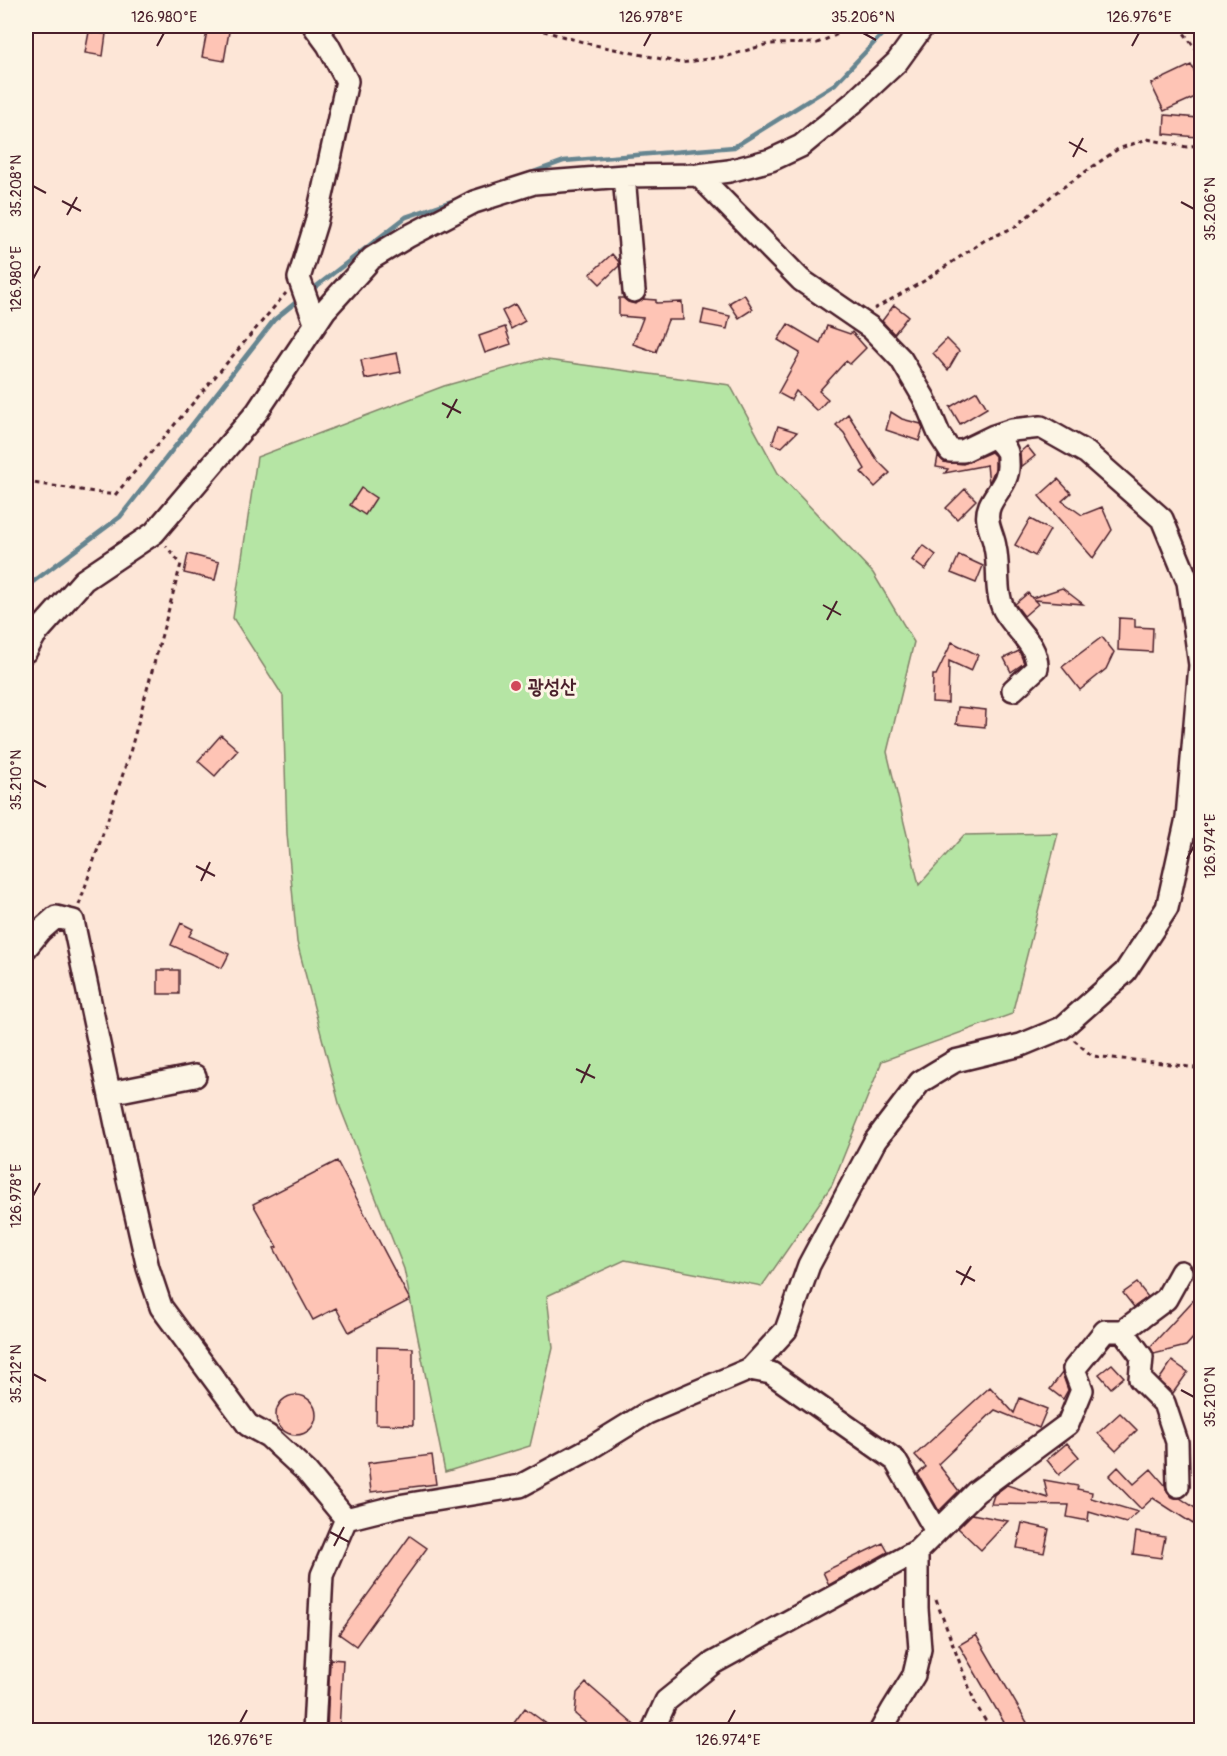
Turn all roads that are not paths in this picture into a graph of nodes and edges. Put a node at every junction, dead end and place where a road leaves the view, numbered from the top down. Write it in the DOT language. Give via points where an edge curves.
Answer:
graph roads {
  1 [pos="314,26"];
  2 [pos="916,28"];
  3 [pos="698,175"];
  4 [pos="624,176"];
  5 [pos="634,291"];
  6 [pos="315,323"];
  7 [pos="994,436"];
  8 [pos="26,651"];
  9 [pos="1013,690"];
  10 [pos="26,948"];
  11 [pos="195,1076"];
  12 [pos="110,1093"];
  13 [pos="1181,1272"];
  14 [pos="1123,1331"];
  15 [pos="750,1369"];
  16 [pos="1178,1486"];
  17 [pos="346,1519"];
  18 [pos="936,1531"];
  19 [pos="917,1551"];
  20 [pos="314,1731"];
  21 [pos="653,1731"];
  22 [pos="881,1731"];
  1 -- 6 [label="street" via="347,81 316,223 299,278"];
  2 -- 3 [label="street" via="897,62 801,146 771,160"];
  3 -- 4 [label="street"];
  3 -- 7 [label="street" via="801,280 871,328 901,360 950,451 963,451"];
  4 -- 5 [label="street"];
  4 -- 6 [label="street" via="534,183 474,202 372,258"];
  6 -- 8 [label="street" via="256,412 154,533 84,580 35,635"];
  7 -- 9 [label="street" via="1008,451 1009,472 989,504 987,519 995,546 997,582 1003,609 1037,658 1036,668"];
  7 -- 15 [label="street" via="1041,427 1087,453 1162,519 1188,582 1200,665 1188,818 1167,908 1125,972 1062,1028 1021,1046 955,1061 920,1082 869,1151 809,1265 786,1330"];
  10 -- 12 [label="street" via="56,917 74,921"];
  11 -- 12 [label="street"];
  12 -- 17 [label="street" via="148,1268 161,1307 248,1425 268,1436 307,1472"];
  13 -- 14 [label="street" via="1167,1299"];
  14 -- 16 [label="street" via="1142,1357 1140,1379 1164,1403 1177,1442"];
  14 -- 18 [label="street" via="1105,1331 1074,1368 1082,1390 1068,1424 976,1492"];
  15 -- 17 [label="street" via="647,1413 520,1486 398,1506"];
  15 -- 18 [label="street" via="771,1373 896,1460"];
  17 -- 20 [label="street" via="322,1575"];
  18 -- 19 [label="street"];
  19 -- 21 [label="street" via="712,1663 666,1701"];
  19 -- 22 [label="street" via="920,1648 914,1676"];
}
